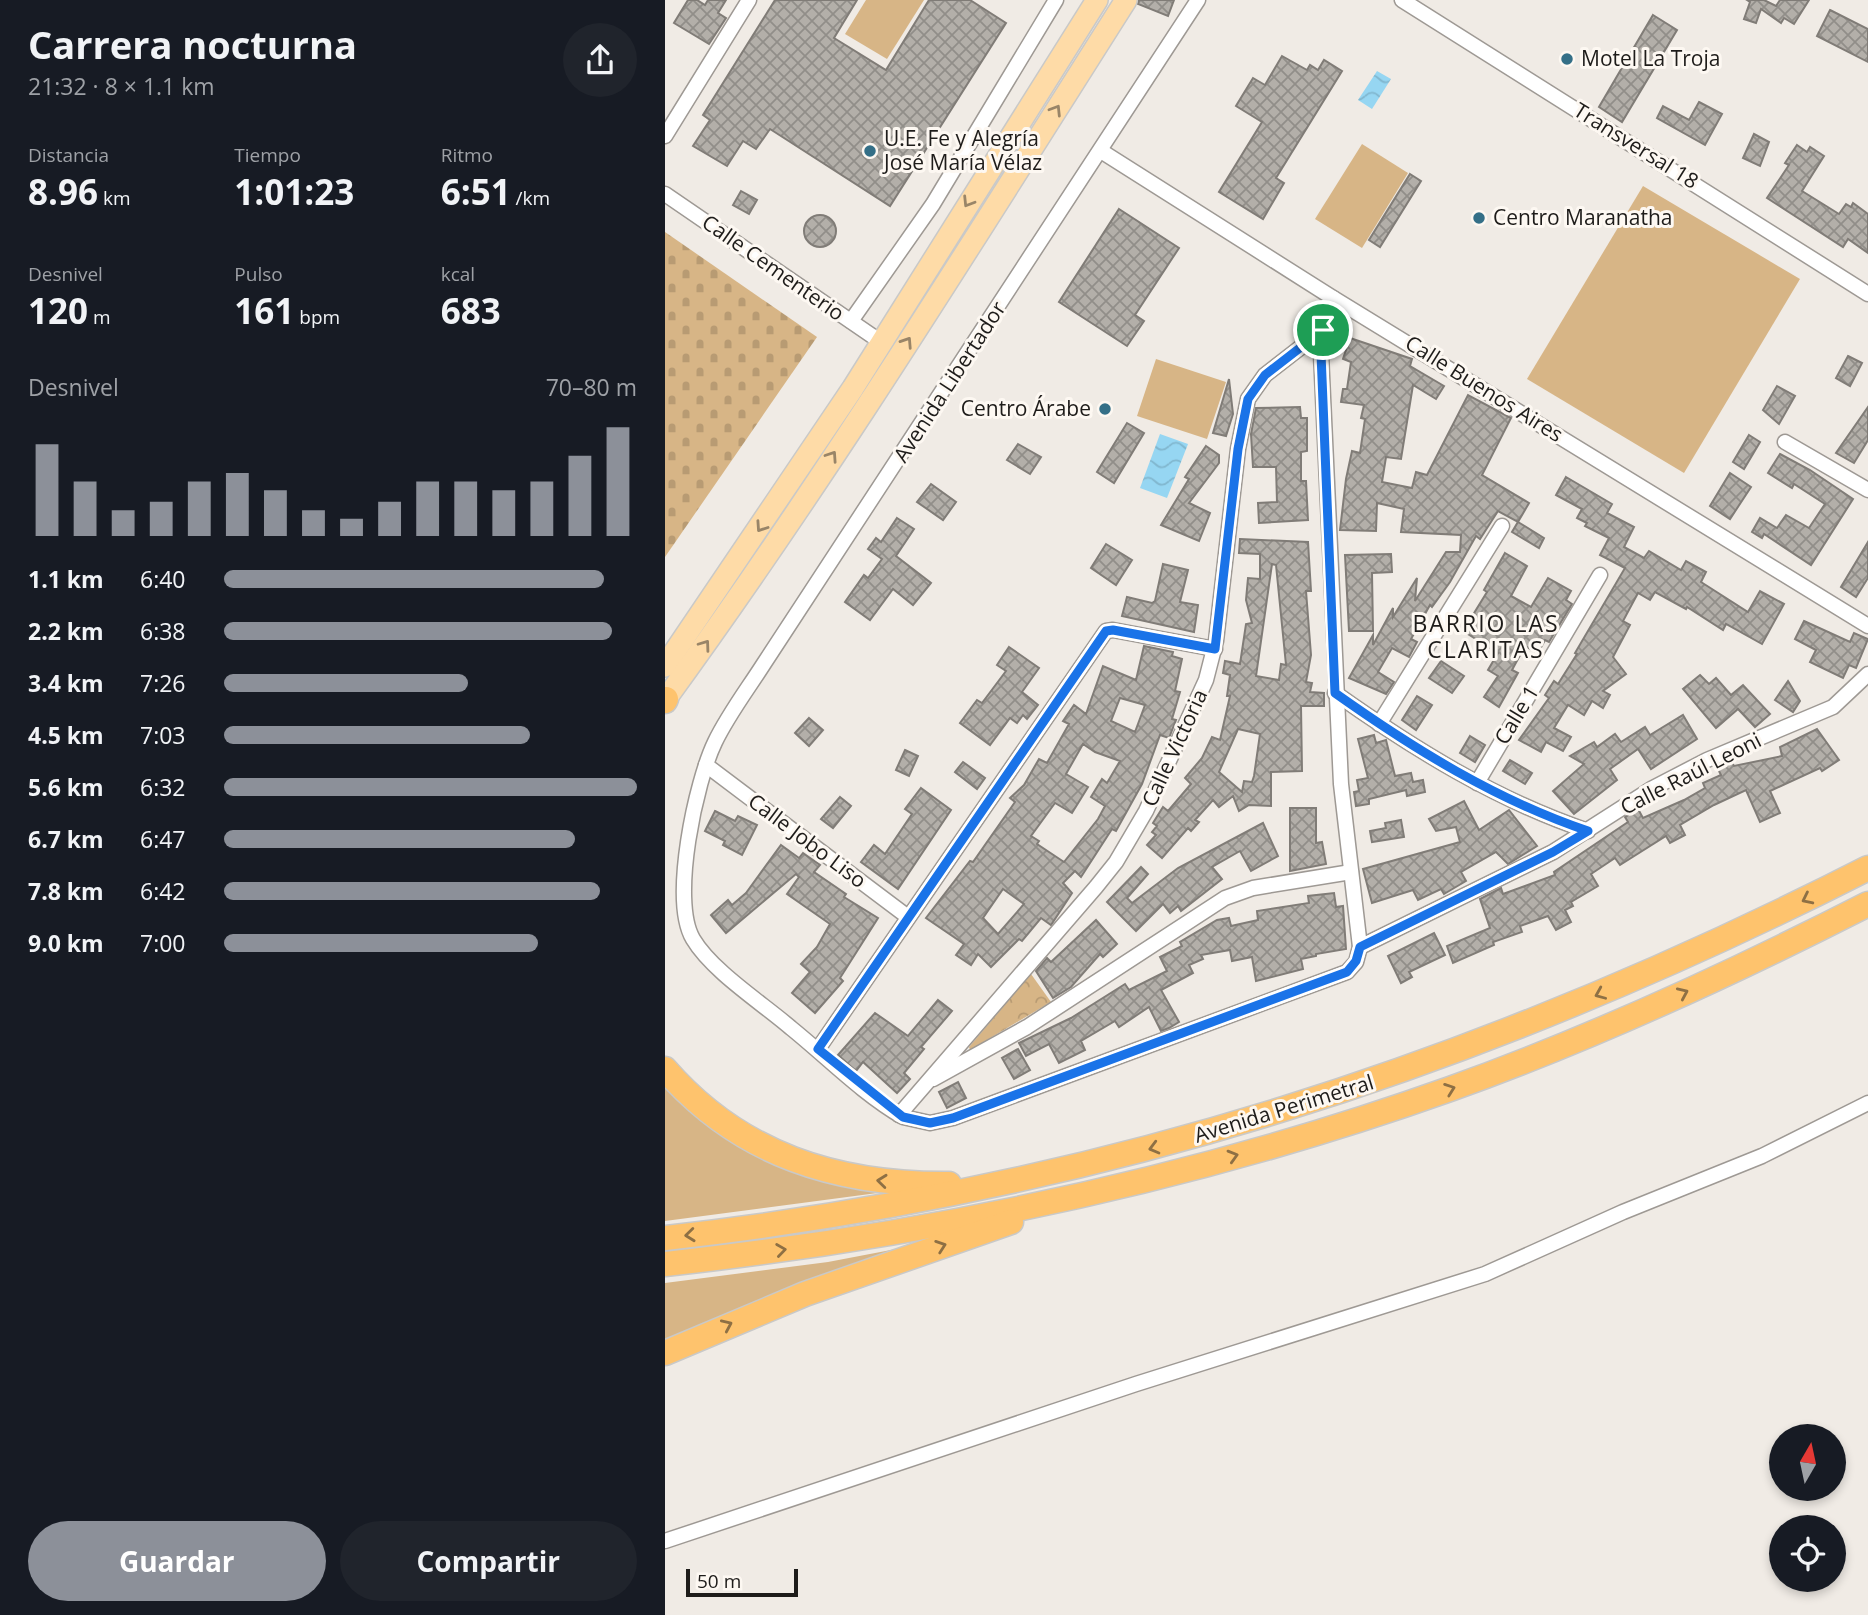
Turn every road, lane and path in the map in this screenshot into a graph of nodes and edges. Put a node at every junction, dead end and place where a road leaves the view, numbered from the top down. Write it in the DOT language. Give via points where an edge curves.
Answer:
graph roads {
  1 [pos="749,0"];
  2 [pos="1056,0"];
  3 [pos="1097,0"];
  4 [pos="1126,0"];
  5 [pos="1198,0"];
  6 [pos="1402,0"];
  7 [pos="665,136"];
  8 [pos="1101,151"];
  9 [pos="665,194"];
  10 [pos="1868,294"];
  11 [pos="1333,298"];
  12 [pos="851,321"];
  13 [pos="1323,330"];
  14 [pos="881,342"];
  15 [pos="1785,442"];
  16 [pos="1868,490"];
  17 [pos="1502,526"];
  18 [pos="1599,575"];
  19 [pos="1868,626"];
  20 [pos="1215,649"];
  21 [pos="665,666"];
  22 [pos="1868,674"];
  23 [pos="1335,693"];
  24 [pos="665,700"];
  25 [pos="1379,724"];
  26 [pos="706,765"];
  27 [pos="1477,783"];
  28 [pos="1588,831"];
  29 [pos="1868,868"];
  30 [pos="1351,872"];
  31 [pos="1868,904"];
  32 [pos="908,917"];
  33 [pos="1360,947"];
  34 [pos="818,1049"];
  35 [pos="665,1069"];
  36 [pos="926,1083"];
  37 [pos="1868,1103"];
  38 [pos="899,1115"];
  39 [pos="1023,1180"];
  40 [pos="1119,1186"];
  41 [pos="665,1238"];
  42 [pos="665,1265"];
  43 [pos="665,1353"];
  44 [pos="665,1541"];
  1 -- 7 [label="street"];
  2 -- 12 [label="street" via="933,204"];
  3 -- 14 [label="main road, one-way"];
  24 -- 4 [label="main road, one-way" via="870,400"];
  5 -- 8 [label="street, Avenida Libertador"];
  6 -- 10 [label="street, Transversal 18"];
  8 -- 11 [label="street, Calle Buenos Aires"];
  8 -- 26 [label="street, Avenida Libertador" via="763,665 716,740"];
  9 -- 12 [label="street, Calle Cementerio"];
  11 -- 13 [label="street"];
  11 -- 19 [label="street, Calle Buenos Aires"];
  12 -- 14 [label="street, Calle Cementerio"];
  13 -- 20 [label="street, Calle Victoria" via="1265,375 1248,399"];
  13 -- 23 [label="street"];
  14 -- 21 [label="main road, one-way"];
  15 -- 16 [label="street"];
  17 -- 25 [label="street"];
  18 -- 27 [label="street, Calle 1"];
  20 -- 32 [label="street" via="1106,631"];
  20 -- 36 [label="street, Calle Victoria" via="1197,703 1146,811 1116,862"];
  22 -- 28 [label="street, Calle Raúl Leoni" via="1833,707 1695,766"];
  23 -- 25 [label="street"];
  23 -- 30 [label="street"];
  25 -- 27 [label="street"];
  26 -- 32 [label="street, Calle Jobo Liso"];
  26 -- 34 [label="street, Avenida Libertador" via="686,866 689,930 723,971"];
  27 -- 28 [label="street" via="1548,818"];
  28 -- 33 [label="street, Calle Raúl Leoni"];
  29 -- 39 [label="highway, Avenida Perimetral, one-way" via="1691,954 1441,1058 1209,1133"];
  30 -- 33 [label="street"];
  30 -- 36 [label="street" via="1253,888 1225,898 1027,1027"];
  40 -- 31 [label="highway, Avenida Perimetral, one-way" via="1344,1125 1452,1088 1660,1003"];
  32 -- 34 [label="street"];
  33 -- 38 [label="street" via="1347,972 1113,1061 953,1118 930,1123"];
  34 -- 38 [label="street, Avenida Libertador"];
  39 -- 35 [label="highway, one-way" via="922,1184 878,1181 814,1167 733,1131 686,1093"];
  36 -- 38 [label="street, Calle Victoria"];
  37 -- 44 [label="street" via="1762,1156 1485,1274"];
  39 -- 41 [label="highway, Avenida Perimetral, one-way" via="826,1217"];
  42 -- 40 [label="highway, Avenida Perimetral, one-way" via="831,1243"];
  43 -- 40 [label="highway, one-way" via="817,1290"];
}
